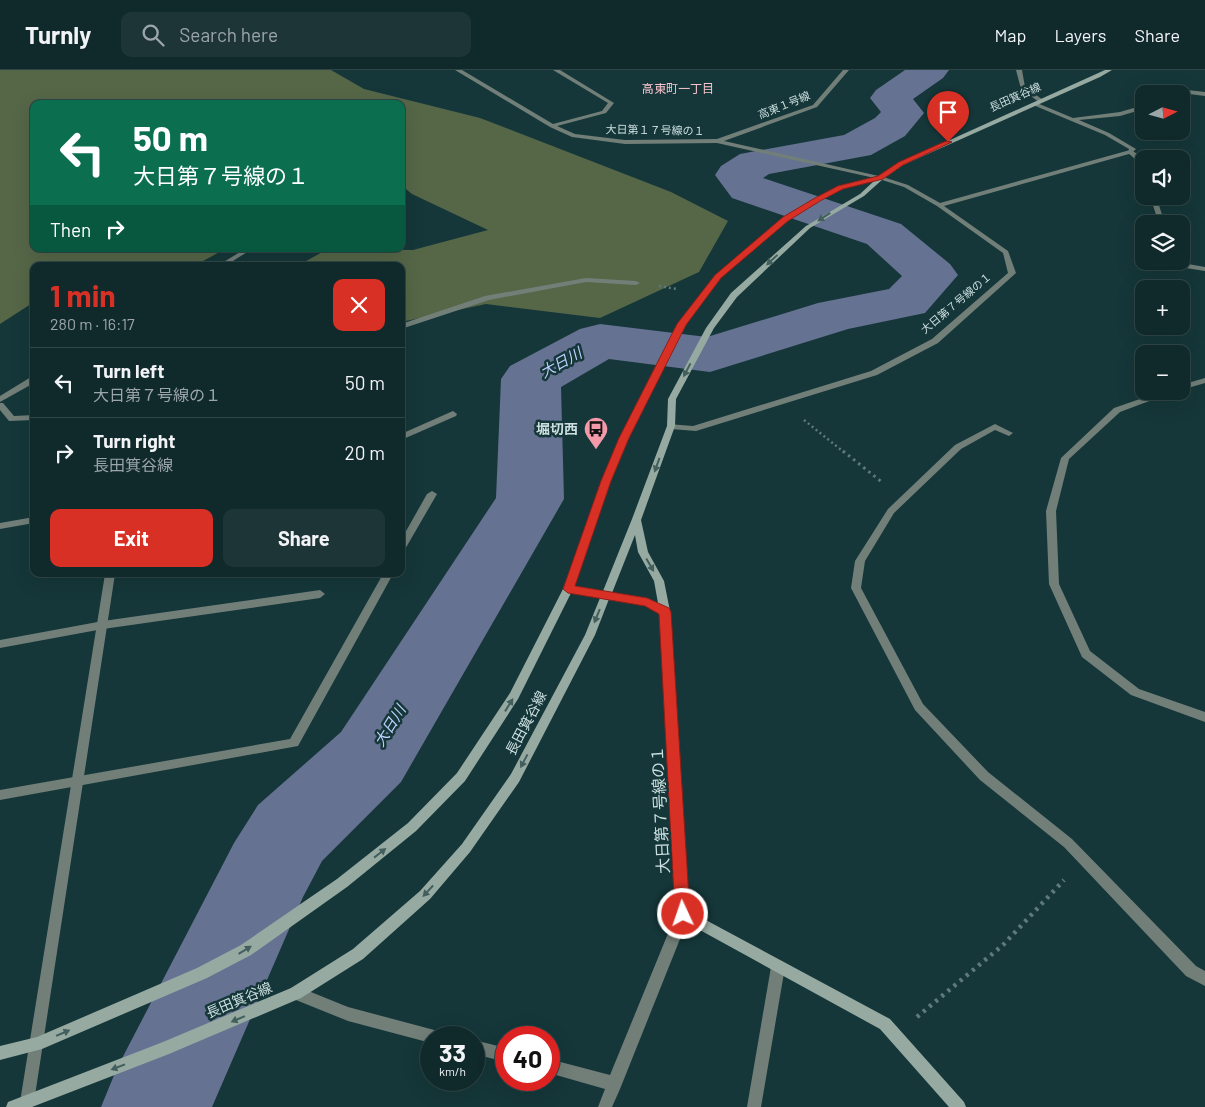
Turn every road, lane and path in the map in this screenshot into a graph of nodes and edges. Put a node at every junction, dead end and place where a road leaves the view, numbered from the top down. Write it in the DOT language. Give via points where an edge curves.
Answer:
graph roads {
  1 [pos="458,70"];
  2 [pos="556,70"];
  3 [pos="846,70"];
  4 [pos="1019,70"];
  5 [pos="1109,70"];
  6 [pos="1190,93"];
  7 [pos="1205,94"];
  8 [pos="1038,103"];
  9 [pos="1135,109"];
  10 [pos="1073,119"];
  11 [pos="552,126"];
  12 [pos="718,141"];
  13 [pos="1130,152"];
  14 [pos="1135,155"];
  15 [pos="880,178"];
  16 [pos="939,205"];
  17 [pos="244,252"];
  18 [pos="227,262"];
  19 [pos="1190,267"];
  20 [pos="1205,269"];
  21 [pos="636,283"];
  22 [pos="405,326"];
  23 [pos="1205,380"];
  24 [pos="30,381"];
  25 [pos="1190,385"];
  26 [pos="0,400"];
  27 [pos="1146,400"];
  28 [pos="781,401"];
  29 [pos="0,404"];
  30 [pos="453,414"];
  31 [pos="30,417"];
  32 [pos="671,422"];
  33 [pos="1009,433"];
  34 [pos="405,434"];
  35 [pos="432,494"];
  36 [pos="891,511"];
  37 [pos="637,519"];
  38 [pos="30,521"];
  39 [pos="0,526"];
  40 [pos="405,542"];
  41 [pos="110,577"];
  42 [pos="386,577"];
  43 [pos="568,589"];
  44 [pos="320,594"];
  45 [pos="606,595"];
  46 [pos="665,612"];
  47 [pos="103,625"];
  48 [pos="0,644"];
  49 [pos="1205,717"];
  50 [pos="78,782"];
  51 [pos="0,796"];
  52 [pos="1071,872"];
  53 [pos="683,914"];
  54 [pos="778,967"];
  55 [pos="1205,979"];
  56 [pos="296,993"];
  57 [pos="420,1033"];
  58 [pos="896,1035"];
  59 [pos="37,1044"];
  60 [pos="0,1053"];
  61 [pos="560,1069"];
  62 [pos="615,1084"];
  63 [pos="20,1104"];
  64 [pos="605,1107"];
  65 [pos="754,1107"];
  66 [pos="959,1107"];
  1 -- 11 [label="street, 大日第１７号線の１"];
  2 -- 11 [label="street" via="611,103 604,112"];
  3 -- 12 [label="street, 高東１号線" via="815,106"];
  4 -- 8 [label="street" via="1023,88"];
  5 -- 8 [label="street, 長田箕谷線"];
  6 -- 7 [label="street"];
  8 -- 10 [label="street"];
  8 -- 15 [label="street, 長田箕谷線" via="901,164"];
  9 -- 10 [label="street" via="1120,114"];
  10 -- 13 [label="street" via="1133,148"];
  11 -- 12 [label="street, 大日第１７号線の１" via="574,136 625,142"];
  12 -- 15 [label="street, 大日第７号線の１"];
  13 -- 14 [label="street"];
  13 -- 16 [label="street"];
  15 -- 16 [label="street, 大日第７号線の１" via="906,186"];
  15 -- 32 [label="street, 長田箕谷線, one-way" via="862,195 808,227 734,295 710,328 672,398"];
  15 -- 43 [label="street, 長田箕谷線" via="840,187 785,219 718,276 682,324 636,414 606,481"];
  16 -- 28 [label="street, 大日第７号線の１" via="1006,252 1012,273 935,341 874,373"];
  17 -- 18 [label="street"];
  19 -- 20 [label="street"];
  21 -- 22 [label="street" via="586,280 488,298"];
  23 -- 25 [label="street"];
  24 -- 26 [label="street"];
  27 -- 49 [label="street" via="1117,410 1066,458 1051,512 1054,584 1086,654 1135,692"];
  28 -- 32 [label="street, 大日第７号線の１" via="693,429"];
  28 -- 36 [label="path" via="885,485 876,495"];
  29 -- 31 [label="street" via="12,418"];
  30 -- 34 [label="street"];
  32 -- 37 [label="street, 長田箕谷線, one-way"];
  33 -- 36 [label="street" via="995,427 958,447"];
  35 -- 40 [label="street"];
  36 -- 55 [label="street" via="860,561 856,588 919,707 984,776 1068,843 1191,971"];
  37 -- 45 [label="street, 長田箕谷線"];
  37 -- 46 [label="street, 大日第７号線の１, one-way" via="643,552 660,581"];
  38 -- 39 [label="street"];
  41 -- 47 [label="street"];
  42 -- 50 [label="street" via="294,743"];
  43 -- 45 [label="street"];
  59 -- 43 [label="street, 長田箕谷線, one-way" via="202,973 246,950 342,882 412,827 462,777 514,696"];
  44 -- 47 [label="street"];
  45 -- 46 [label="street" via="647,602"];
  45 -- 56 [label="street, 長田箕谷線, one-way" via="590,635 515,778 466,848 426,895 358,954"];
  46 -- 53 [label="street, 大日第７号線の１"];
  47 -- 48 [label="street"];
  47 -- 50 [label="street"];
  50 -- 51 [label="street"];
  50 -- 59 [label="street"];
  52 -- 58 [label="path" via="1004,945"];
  53 -- 54 [label="street"];
  53 -- 62 [label="street"];
  54 -- 58 [label="street" via="885,1024"];
  54 -- 65 [label="street"];
  56 -- 57 [label="street" via="348,1014"];
  56 -- 63 [label="street, 長田箕谷線, one-way" via="164,1049"];
  58 -- 66 [label="street"];
  59 -- 60 [label="street, 長田箕谷線"];
  59 -- 63 [label="street"];
  61 -- 62 [label="street"];
  62 -- 64 [label="street"];
}
